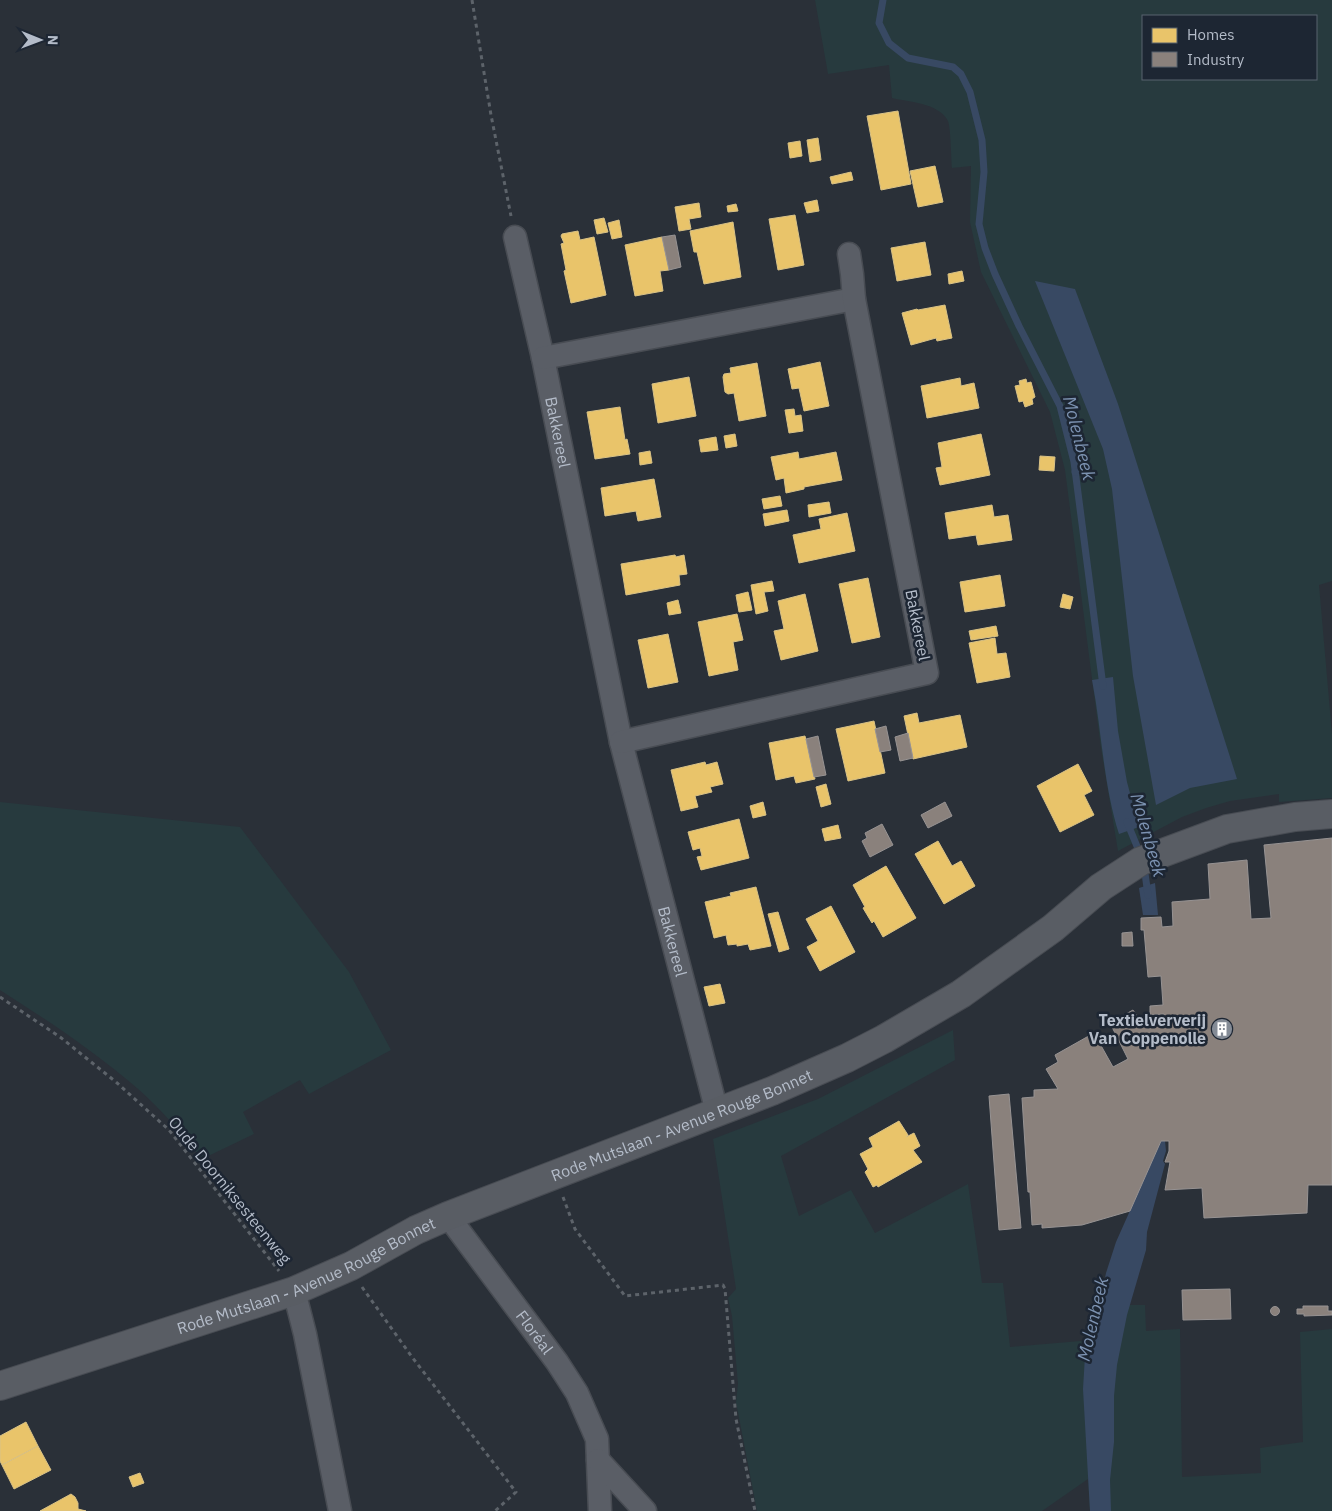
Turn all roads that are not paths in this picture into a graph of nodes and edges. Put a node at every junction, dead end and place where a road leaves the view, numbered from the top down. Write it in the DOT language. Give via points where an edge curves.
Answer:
graph roads {
  1 [pos="515,237"];
  2 [pos="849,254"];
  3 [pos="854,299"];
  4 [pos="543,358"];
  5 [pos="621,742"];
  6 [pos="1332,814"];
  7 [pos="717,1112"];
  8 [pos="448,1216"];
  9 [pos="294,1292"];
  10 [pos="0,1386"];
  11 [pos="598,1460"];
  12 [pos="340,1511"];
  13 [pos="600,1511"];
  14 [pos="645,1511"];
  1 -- 4 [label="street, Bakkereel"];
  2 -- 3 [label="street, Bakkereel"];
  3 -- 4 [label="street"];
  3 -- 5 [label="street, Bakkereel" via="927,672"];
  4 -- 5 [label="street, Bakkereel"];
  5 -- 7 [label="street, Bakkereel"];
  6 -- 7 [label="street, Rode Mutslaan - Avenue Rouge Bonnet" via="1227,829 1141,860 1101,887 995,971 930,1013 847,1058"];
  7 -- 8 [label="street, Rode Mutslaan - Avenue Rouge Bonnet"];
  8 -- 9 [label="street, Rode Mutslaan - Avenue Rouge Bonnet"];
  8 -- 11 [label="street, Floréal" via="577,1393 596,1439"];
  9 -- 10 [label="street, Rode Mutslaan - Avenue Rouge Bonnet"];
  9 -- 12 [label="street"];
  11 -- 13 [label="street, Floréal"];
  11 -- 14 [label="street"];
}
